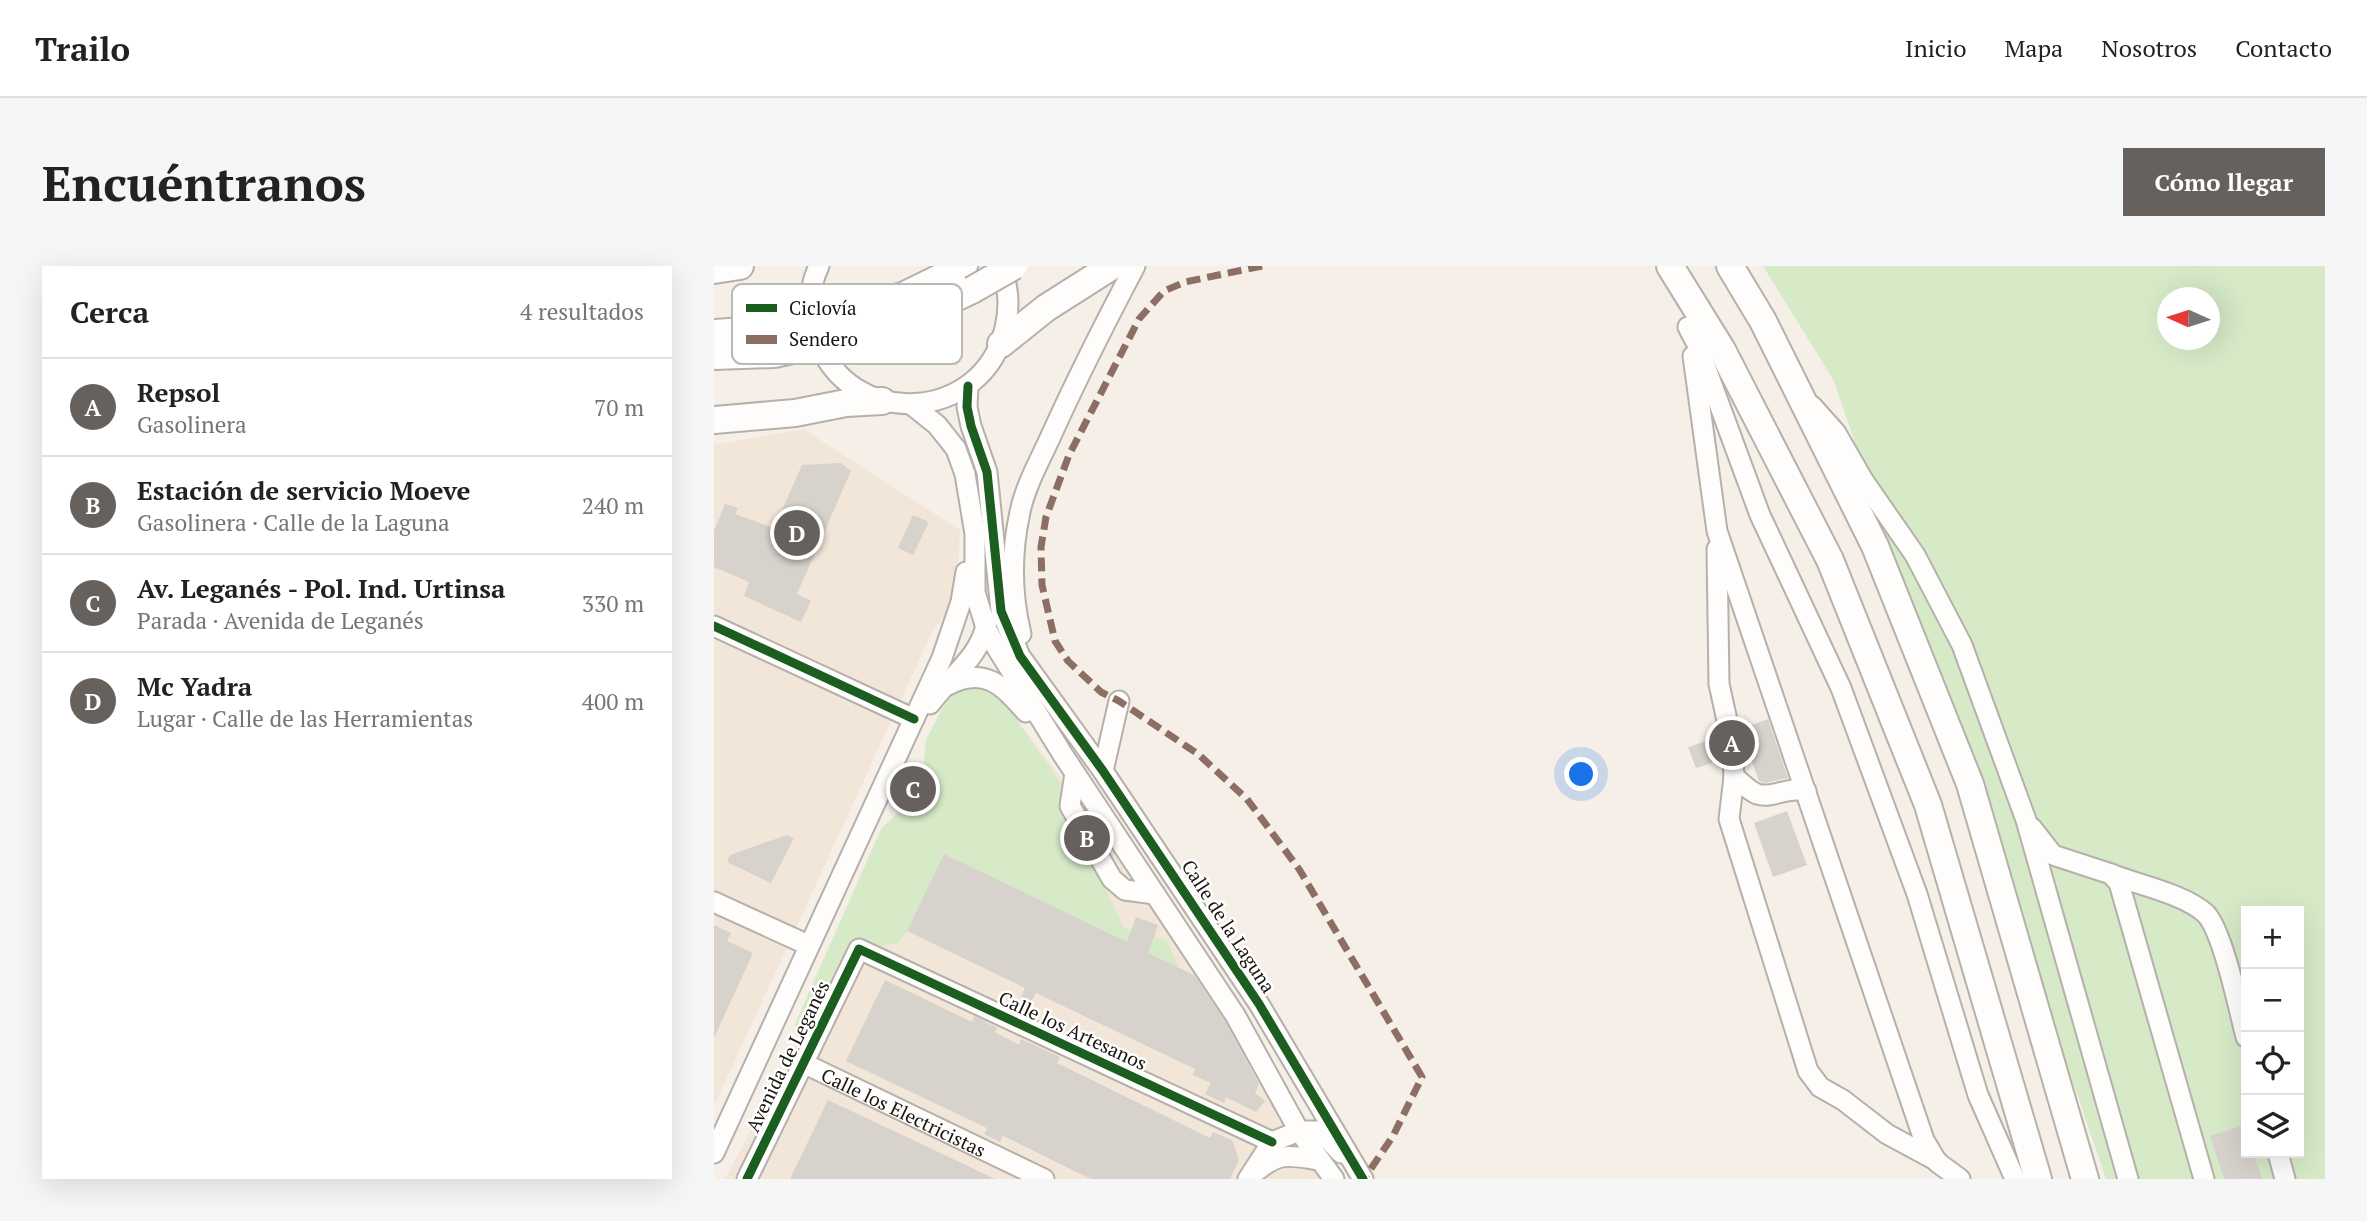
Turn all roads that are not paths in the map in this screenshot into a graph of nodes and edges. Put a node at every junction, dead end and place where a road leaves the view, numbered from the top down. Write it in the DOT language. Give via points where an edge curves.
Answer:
graph roads {
  1 [pos="740,266"];
  2 [pos="819,266"];
  3 [pos="1000,266"];
  4 [pos="1014,266"];
  5 [pos="1112,266"];
  6 [pos="1135,266"];
  7 [pos="1657,266"];
  8 [pos="1670,266"];
  9 [pos="1730,266"];
  10 [pos="714,270"];
  11 [pos="965,275"];
  12 [pos="812,284"];
  13 [pos="1688,327"];
  14 [pos="714,333"];
  15 [pos="732,335"];
  16 [pos="1001,344"];
  17 [pos="732,351"];
  18 [pos="714,356"];
  19 [pos="830,364"];
  20 [pos="968,386"];
  21 [pos="1796,387"];
  22 [pos="882,401"];
  23 [pos="912,405"];
  24 [pos="714,420"];
  25 [pos="971,497"];
  26 [pos="993,513"];
  27 [pos="1717,531"];
  28 [pos="714,626"];
  29 [pos="986,628"];
  30 [pos="941,688"];
  31 [pos="1053,701"];
  32 [pos="1119,701"];
  33 [pos="914,719"];
  34 [pos="1063,755"];
  35 [pos="1103,771"];
  36 [pos="1075,773"];
  37 [pos="1734,777"];
  38 [pos="1806,791"];
  39 [pos="2026,820"];
  40 [pos="2111,874"];
  41 [pos="1155,894"];
  42 [pos="714,902"];
  43 [pos="808,945"];
  44 [pos="859,949"];
  45 [pos="2245,1032"];
  46 [pos="803,1063"];
  47 [pos="1299,1131"];
  48 [pos="1272,1142"];
  49 [pos="714,1153"];
  50 [pos="2279,1158"];
  51 [pos="1319,1160"];
  52 [pos="1937,1162"];
  53 [pos="1362,1176"];
  54 [pos="1248,1178"];
  55 [pos="747,1179"];
  56 [pos="1044,1179"];
  57 [pos="1334,1179"];
  58 [pos="1960,1179"];
  59 [pos="2015,1179"];
  60 [pos="2038,1179"];
  61 [pos="2085,1179"];
  62 [pos="2128,1179"];
  63 [pos="2204,1179"];
  64 [pos="2285,1179"];
  1 -- 10 [label="highway"];
  2 -- 12 [label="street"];
  3 -- 16 [label="street" via="1006,278 1009,311"];
  4 -- 11 [label="highway, bridge"];
  5 -- 16 [label="highway" via="1046,308"];
  6 -- 31 [label="street" via="1072,387 1020,509 1013,548 1015,610 1028,654"];
  7 -- 13 [label="highway"];
  8 -- 60 [label="highway" via="1722,350 1835,573 1928,805"];
  9 -- 21 [label="highway"];
  13 -- 27 [label="street"];
  13 -- 59 [label="street" via="1760,516 1842,688 1917,894 1978,1095"];
  14 -- 15 [label="highway"];
  16 -- 20 [label="street" via="988,367"];
  17 -- 18 [label="highway"];
  19 -- 22 [label="street" via="848,384"];
  20 -- 23 [label="street" via="942,400"];
  20 -- 26 [label="street" via="967,407 987,472"];
  21 -- 39 [label="street" via="1836,433 1915,555 1962,645"];
  21 -- 61 [label="highway" via="1875,546 1970,784"];
  22 -- 23 [label="street"];
  22 -- 24 [label="highway"];
  23 -- 25 [label="street" via="937,425 956,449"];
  25 -- 29 [label="street" via="975,592"];
  25 -- 33 [label="street, Avenida de Leganés" via="961,602"];
  26 -- 29 [label="street"];
  26 -- 31 [label="street" via="1007,630"];
  27 -- 37 [label="street" via="1719,684"];
  27 -- 38 [label="street"];
  28 -- 33 [label="street"];
  29 -- 30 [label="street, Avenida de Leganés" via="976,651"];
  29 -- 34 [label="street"];
  30 -- 33 [label="street, Avenida de Leganés"];
  30 -- 34 [label="street" via="962,678 992,680 1005,688"];
  31 -- 35 [label="street, Calle de la Laguna"];
  32 -- 35 [label="street"];
  33 -- 43 [label="street, Avenida de Leganés"];
  34 -- 36 [label="street"];
  35 -- 53 [label="street, Calle de la Laguna" via="1259,1004"];
  36 -- 41 [label="street"];
  36 -- 41 [label="street" via="1070,806 1112,879 1125,890"];
  37 -- 38 [label="street" via="1756,794 1793,788"];
  37 -- 52 [label="street" via="1729,819 1808,1071 1820,1087"];
  38 -- 52 [label="street" via="1924,1140"];
  39 -- 40 [label="street" via="2053,855"];
  39 -- 62 [label="street"];
  40 -- 45 [label="street" via="2183,900 2205,914 2217,930"];
  40 -- 63 [label="street" via="2119,883"];
  41 -- 47 [label="street" via="1235,1015"];
  42 -- 43 [label="street"];
  43 -- 49 [label="street, Avenida de Leganés"];
  44 -- 46 [label="street, Avenida de Leganés"];
  44 -- 48 [label="street, Calle los Artesanos"];
  46 -- 55 [label="street, Avenida de Leganés"];
  46 -- 56 [label="street, Calle los Electricistas"];
  47 -- 48 [label="street"];
  47 -- 51 [label="street"];
  47 -- 53 [label="street" via="1315,1131 1327,1138"];
  48 -- 54 [label="street"];
  50 -- 64 [label="street"];
  51 -- 54 [label="street" via="1279,1156"];
  51 -- 57 [label="street"];
  52 -- 58 [label="street"];
}
